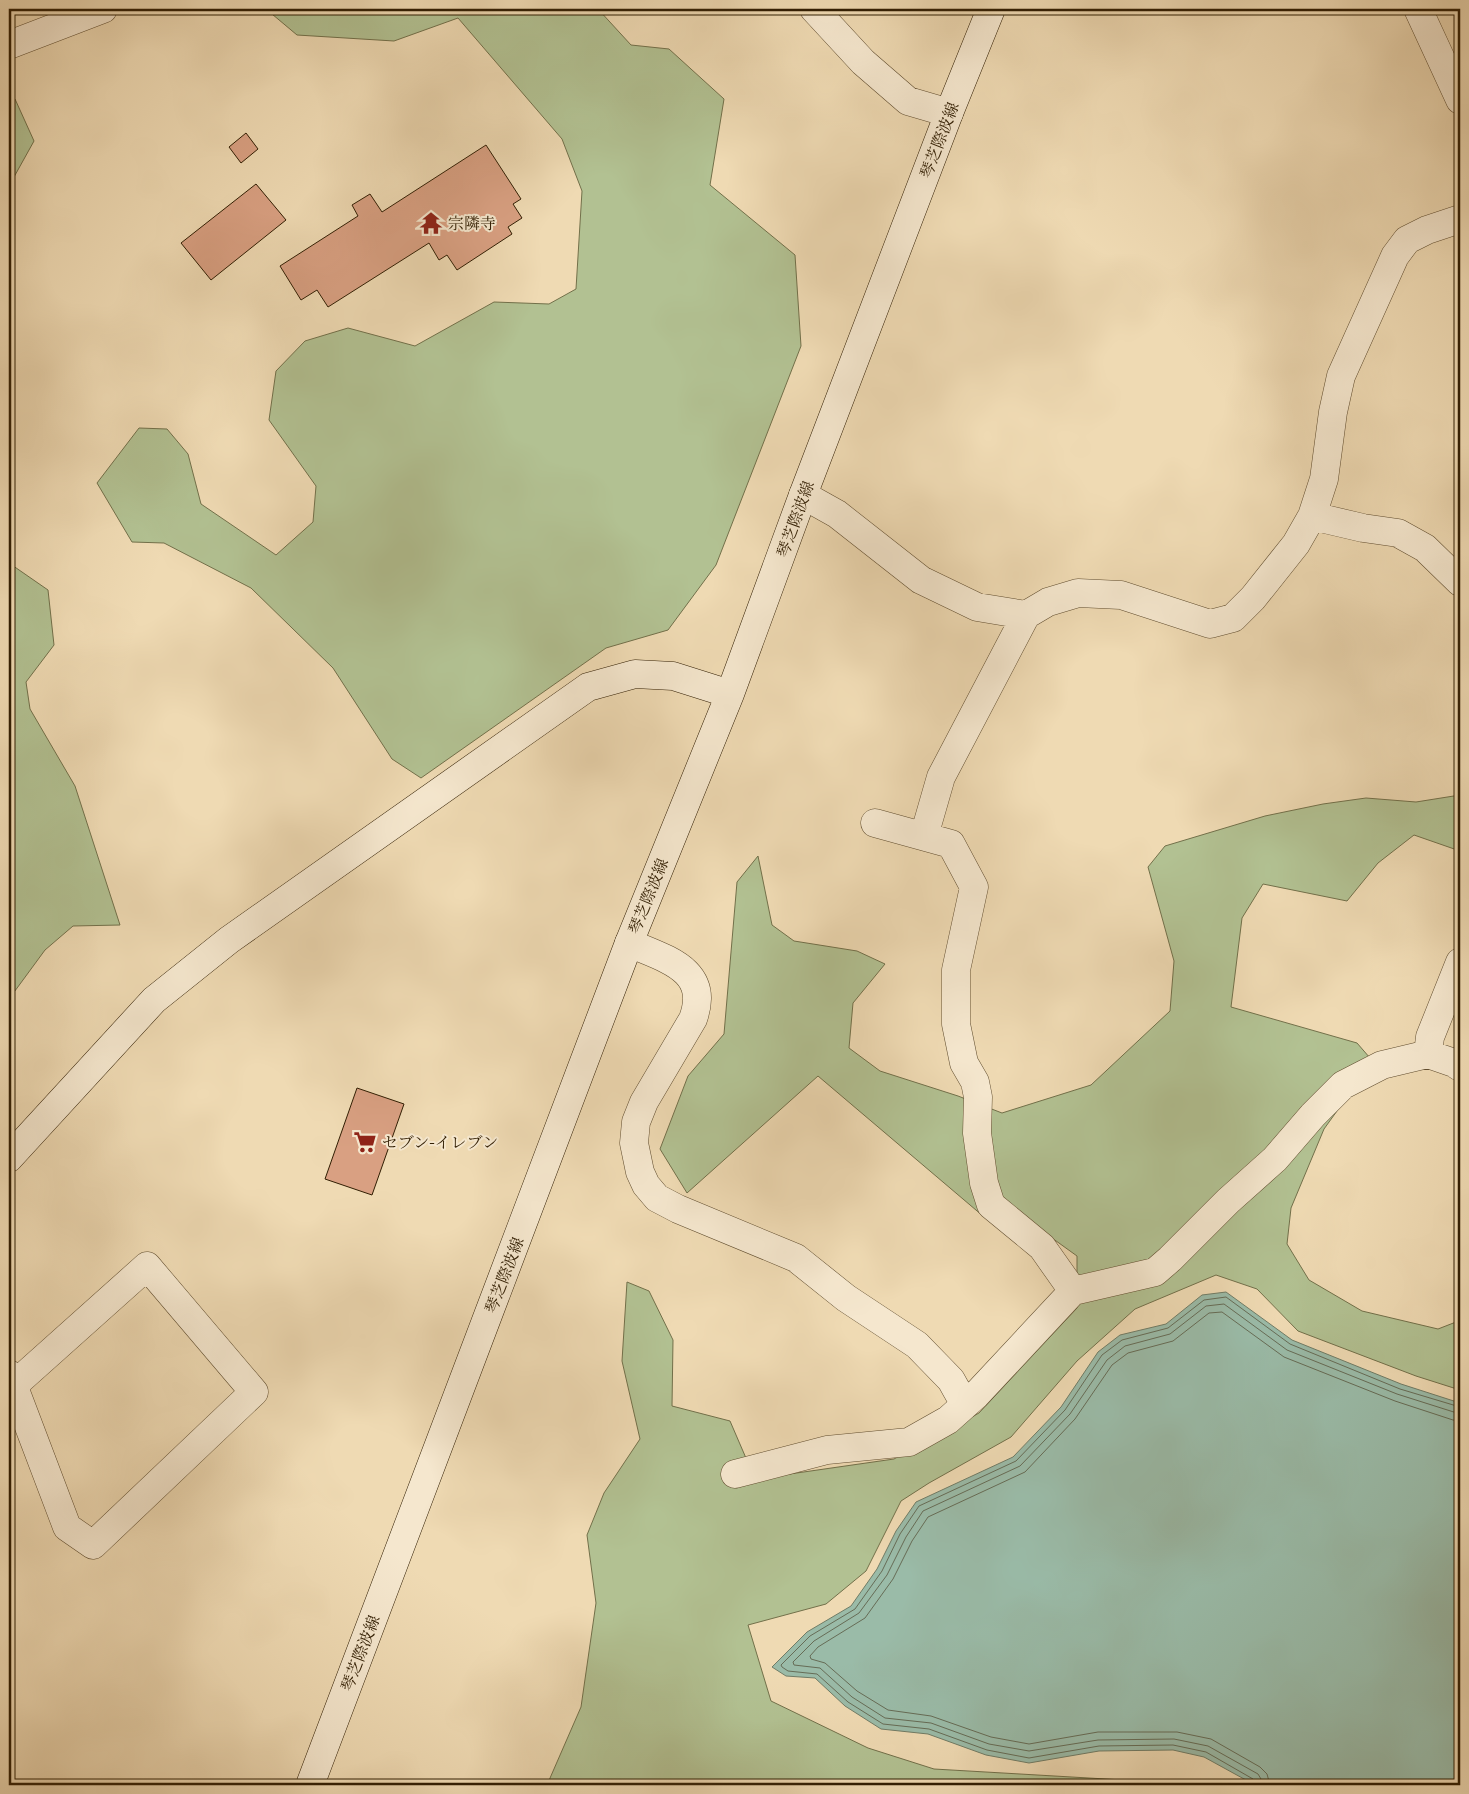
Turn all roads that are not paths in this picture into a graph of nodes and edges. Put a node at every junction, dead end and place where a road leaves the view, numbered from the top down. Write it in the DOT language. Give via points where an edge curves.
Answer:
graph roads {
  1 [pos="103,9"];
  2 [pos="814,9"];
  3 [pos="991,9"];
  4 [pos="1418,9"];
  5 [pos="9,45"];
  6 [pos="1460,100"];
  7 [pos="949,114"];
  8 [pos="1460,218"];
  9 [pos="803,495"];
  10 [pos="1312,516"];
  11 [pos="1460,582"];
  12 [pos="1026,615"];
  13 [pos="730,694"];
  14 [pos="875,823"];
  15 [pos="924,836"];
  16 [pos="629,944"];
  17 [pos="1460,962"];
  18 [pos="1428,1054"];
  19 [pos="1460,1067"];
  20 [pos="9,1158"];
  21 [pos="1073,1291"];
  22 [pos="11,1380"];
  23 [pos="965,1405"];
  24 [pos="735,1474"];
  25 [pos="310,1785"];
  1 -- 5 [label="street"];
  2 -- 7 [label="street" via="863,62 908,101"];
  3 -- 7 [label="street, 琴芝際波線"];
  4 -- 6 [label="street"];
  7 -- 9 [label="street, 琴芝際波線"];
  8 -- 10 [label="street" via="1407,240 1395,256 1341,376 1324,479"];
  9 -- 12 [label="street" via="836,514 921,580 977,607"];
  9 -- 13 [label="street, 琴芝際波線"];
  10 -- 11 [label="street" via="1398,533 1425,548"];
  10 -- 12 [label="street" via="1296,544 1233,618 1210,624 1120,596 1078,593 1048,602"];
  12 -- 15 [label="street" via="941,778"];
  13 -- 16 [label="street, 琴芝際波線"];
  13 -- 20 [label="street" via="673,676 635,674 588,687 229,940 154,1000"];
  14 -- 15 [label="street"];
  15 -- 21 [label="street" via="951,844 974,887 956,970 956,1024 964,1063 975,1082 978,1097 977,1133 984,1183 991,1205 1042,1247"];
  16 -- 23 [label="street" via="683,969 693,979 698,993 698,1006 693,1018 644,1102 636,1122 634,1143 646,1185 657,1198 678,1209 796,1258 846,1298 917,1345 951,1380"];
  16 -- 25 [label="street, 琴芝際波線"];
  17 -- 18 [label="street" via="1430,1037"];
  18 -- 19 [label="street"];
  18 -- 21 [label="street" via="1382,1065 1343,1085 1275,1159 1155,1272"];
  21 -- 23 [label="street"];
  22 -- 22 [label="street" via="147,1266 254,1392 93,1545 67,1527"];
  23 -- 24 [label="street" via="948,1420 909,1442 827,1450"];
}
